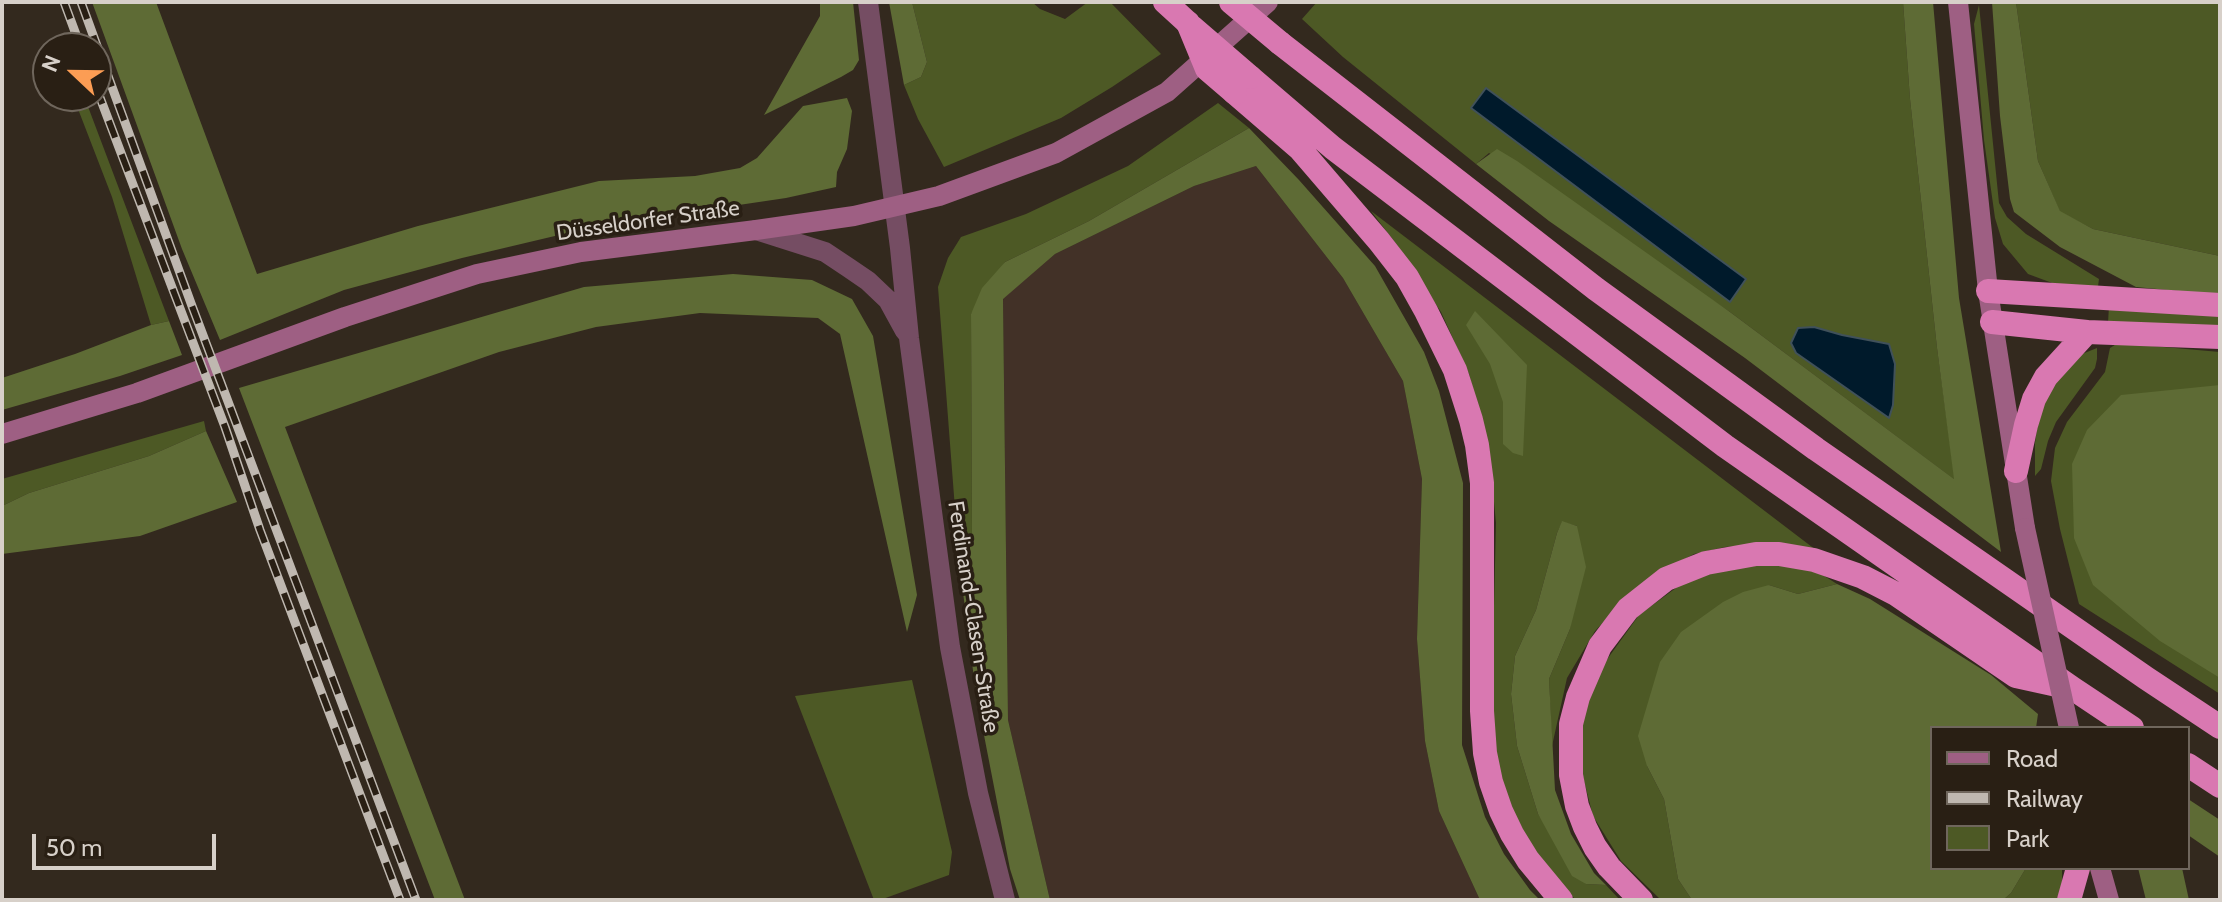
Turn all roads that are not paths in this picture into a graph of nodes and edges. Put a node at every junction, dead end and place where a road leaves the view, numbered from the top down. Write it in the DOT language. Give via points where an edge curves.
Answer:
graph roads {
  1 [pos="868,2"];
  2 [pos="1165,2"];
  3 [pos="1231,2"];
  4 [pos="1268,2"];
  5 [pos="1958,2"];
  6 [pos="1242,85"];
  7 [pos="893,206"];
  8 [pos="756,230"];
  9 [pos="1988,291"];
  10 [pos="2220,305"];
  11 [pos="1992,322"];
  12 [pos="2087,332"];
  13 [pos="2220,337"];
  14 [pos="909,338"];
  15 [pos="2,434"];
  16 [pos="2016,471"];
  17 [pos="2146,678"];
  18 [pos="2072,688"];
  19 [pos="2220,708"];
  20 [pos="2069,726"];
  21 [pos="2129,726"];
  22 [pos="2220,727"];
  23 [pos="2190,766"];
  24 [pos="2220,786"];
  25 [pos="2077,870"];
  26 [pos="2101,870"];
  27 [pos="1005,900"];
  28 [pos="1561,900"];
  29 [pos="1641,900"];
  30 [pos="2069,900"];
  31 [pos="2109,900"];
  1 -- 7 [label="street, Ferdinand-Clasen-Straße"];
  2 -- 6 [label="highway, bridge" via="1188,23 1207,69"];
  3 -- 17 [label="highway, bridge" via="1609,298"];
  4 -- 7 [label="main road, Düsseldorfer Straße" via="1167,92 1056,153 939,196"];
  5 -- 9 [label="main road"];
  6 -- 18 [label="highway" via="1333,148 1725,446"];
  6 -- 28 [label="highway" via="1407,277 1455,370 1482,483 1485,753 1512,834"];
  7 -- 8 [label="main road, Düsseldorfer Straße"];
  7 -- 14 [label="street, Ferdinand-Clasen-Straße"];
  8 -- 14 [label="street, Ferdinand-Clasen-Straße" via="825,252 868,281 888,300"];
  8 -- 15 [label="main road, Düsseldorfer Straße" via="581,252 477,274 137,393"];
  9 -- 10 [label="highway"];
  9 -- 11 [label="main road"];
  11 -- 12 [label="highway"];
  11 -- 16 [label="main road"];
  12 -- 13 [label="highway"];
  12 -- 16 [label="highway" via="2046,377 2034,399"];
  14 -- 27 [label="street, Ferdinand-Clasen-Straße" via="950,647"];
  16 -- 20 [label="main road, bridge"];
  17 -- 19 [label="highway"];
  17 -- 22 [label="highway"];
  18 -- 21 [label="highway"];
  18 -- 29 [label="highway" via="2016,676 1896,594 1814,560 1756,554 1676,574 1628,609 1600,646 1571,724 1571,775 1585,827 1609,867"];
  23 -- 24 [label="highway"];
  25 -- 30 [label="highway"];
  26 -- 31 [label="main road"];
}
